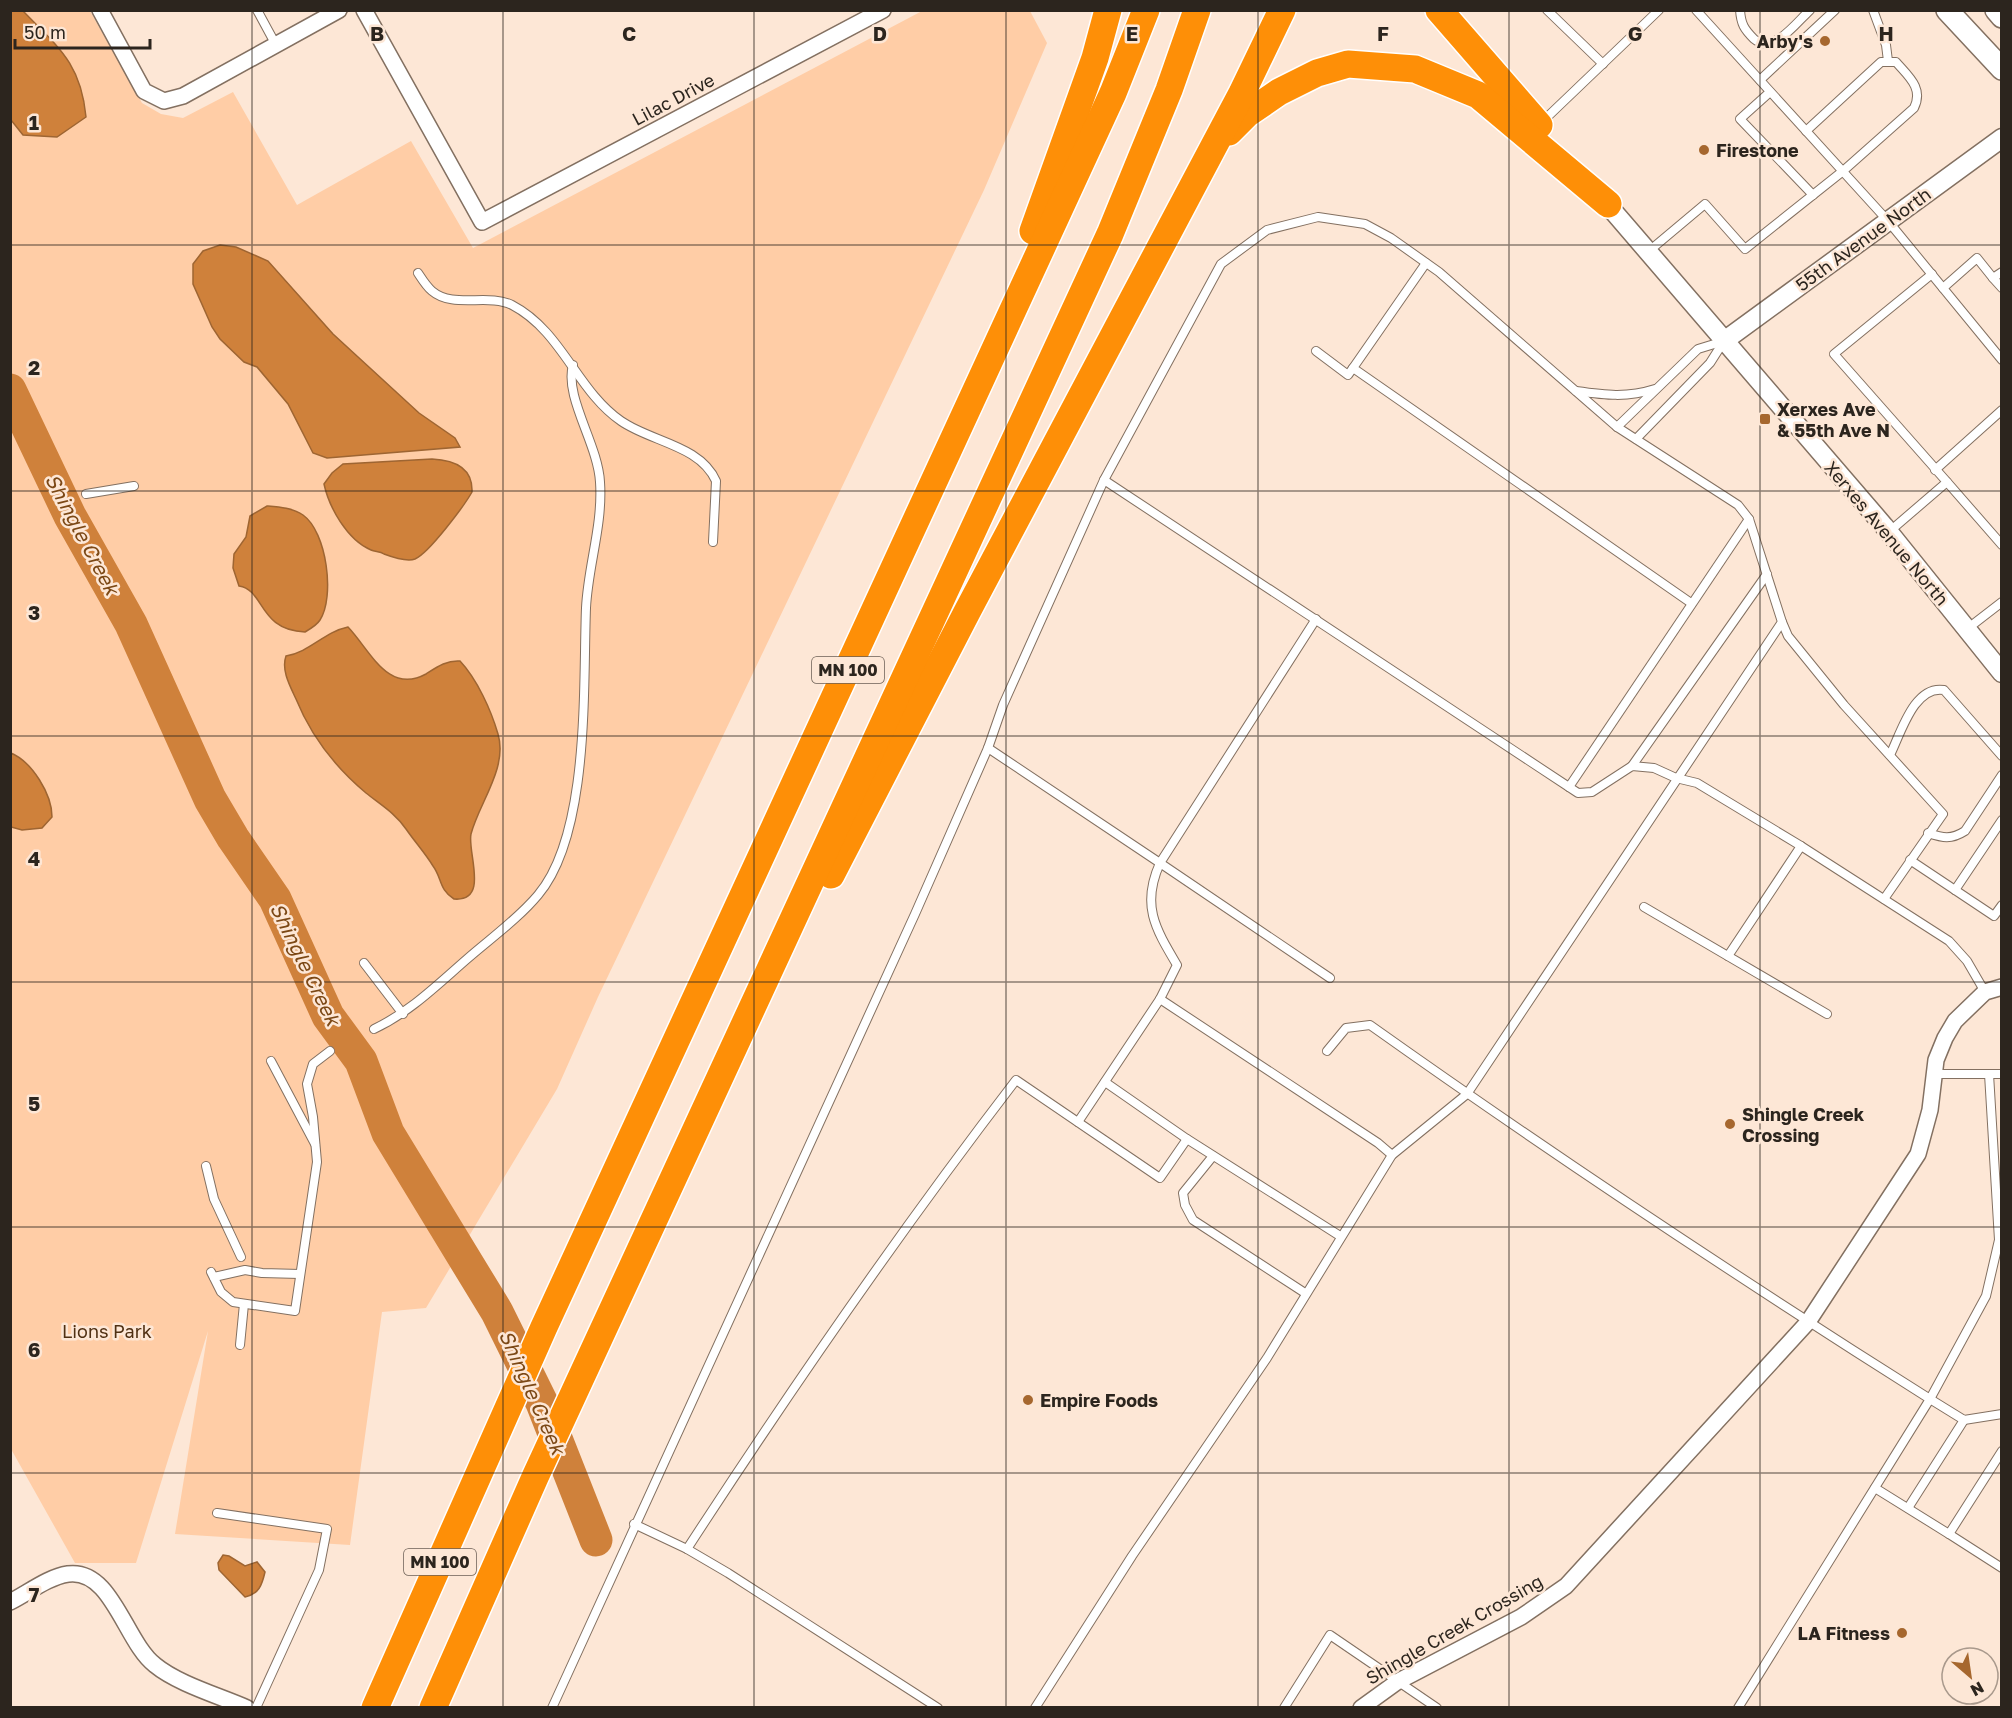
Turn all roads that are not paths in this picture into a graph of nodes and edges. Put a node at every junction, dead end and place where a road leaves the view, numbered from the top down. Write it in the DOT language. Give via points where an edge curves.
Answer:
graph roads {
  1 [pos="100,10"];
  2 [pos="257,10"];
  3 [pos="339,10"];
  4 [pos="364,10"];
  5 [pos="883,10"];
  6 [pos="1108,10"];
  7 [pos="1146,10"];
  8 [pos="1197,10"];
  9 [pos="1282,10"];
  10 [pos="1440,10"];
  11 [pos="1547,10"];
  12 [pos="1659,10"];
  13 [pos="1696,10"];
  14 [pos="1740,10"];
  15 [pos="1810,10"];
  16 [pos="1835,10"];
  17 [pos="1873,10"];
  18 [pos="1947,10"];
  19 [pos="1996,10"];
  20 [pos="2001,17"];
  21 [pos="276,45"];
  22 [pos="1888,61"];
  23 [pos="1603,64"];
  24 [pos="2001,69"];
  25 [pos="1760,80"];
  26 [pos="1770,92"];
  27 [pos="1539,125"];
  28 [pos="1806,131"];
  29 [pos="2001,138"];
  30 [pos="1209,156"];
  31 [pos="1843,171"];
  32 [pos="1813,195"];
  33 [pos="1608,204"];
  34 [pos="1888,221"];
  35 [pos="1648,252"];
  36 [pos="1426,263"];
  37 [pos="2001,272"];
  38 [pos="418,273"];
  39 [pos="1932,274"];
  40 [pos="1994,278"];
  41 [pos="1943,288"];
  42 [pos="2001,288"];
  43 [pos="1724,341"];
  44 [pos="1316,351"];
  45 [pos="2001,360"];
  46 [pos="573,365"];
  47 [pos="1353,368"];
  48 [pos="1657,389"];
  49 [pos="1575,391"];
  50 [pos="974,395"];
  51 [pos="2001,410"];
  52 [pos="1617,427"];
  53 [pos="1636,439"];
  54 [pos="1935,470"];
  55 [pos="1104,480"];
  56 [pos="1947,482"];
  57 [pos="134,486"];
  58 [pos="86,494"];
  59 [pos="1749,519"];
  60 [pos="1888,532"];
  61 [pos="713,542"];
  62 [pos="2001,545"];
  63 [pos="1767,574"];
  64 [pos="2001,602"];
  65 [pos="1691,603"];
  66 [pos="1316,619"];
  67 [pos="1782,622"];
  68 [pos="1966,629"];
  69 [pos="2001,673"];
  70 [pos="988,748"];
  71 [pos="1890,755"];
  72 [pos="2001,756"];
  73 [pos="1632,766"];
  74 [pos="2001,775"];
  75 [pos="1676,778"];
  76 [pos="1569,787"];
  77 [pos="2001,820"];
  78 [pos="1928,833"];
  79 [pos="1801,846"];
  80 [pos="1910,860"];
  81 [pos="1160,863"];
  82 [pos="1955,890"];
  83 [pos="1884,899"];
  84 [pos="2001,905"];
  85 [pos="1644,907"];
  86 [pos="1728,956"];
  87 [pos="364,963"];
  88 [pos="1330,978"];
  89 [pos="2001,987"];
  90 [pos="1985,992"];
  91 [pos="1160,999"];
  92 [pos="403,1014"];
  93 [pos="1827,1014"];
  94 [pos="374,1029"];
  95 [pos="330,1051"];
  96 [pos="1327,1051"];
  97 [pos="271,1061"];
  98 [pos="1935,1074"];
  99 [pos="1989,1074"];
  100 [pos="2001,1074"];
  101 [pos="1105,1082"];
  102 [pos="1467,1094"];
  103 [pos="710,1098"];
  104 [pos="1078,1122"];
  105 [pos="1187,1139"];
  106 [pos="316,1145"];
  107 [pos="1392,1155"];
  108 [pos="1213,1156"];
  109 [pos="206,1166"];
  110 [pos="2000,1225"];
  111 [pos="1340,1236"];
  112 [pos="241,1257"];
  113 [pos="300,1274"];
  114 [pos="1991,1274"];
  115 [pos="2001,1277"];
  116 [pos="1305,1293"];
  117 [pos="244,1304"];
  118 [pos="1808,1322"];
  119 [pos="240,1345"];
  120 [pos="1930,1399"];
  121 [pos="2001,1414"];
  122 [pos="1964,1420"];
  123 [pos="2001,1451"];
  124 [pos="1875,1488"];
  125 [pos="1908,1508"];
  126 [pos="217,1513"];
  127 [pos="634,1524"];
  128 [pos="1949,1534"];
  129 [pos="687,1549"];
  130 [pos="2001,1568"];
  131 [pos="10,1602"];
  132 [pos="1397,1682"];
  133 [pos="247,1707"];
  134 [pos="256,1707"];
  135 [pos="375,1707"];
  136 [pos="433,1707"];
  137 [pos="552,1707"];
  138 [pos="938,1707"];
  139 [pos="1035,1707"];
  140 [pos="1284,1707"];
  141 [pos="1361,1707"];
  142 [pos="1437,1707"];
  143 [pos="1738,1707"];
  1 -- 21 [label="street" via="144,90 164,101 183,96"];
  2 -- 21 [label="lane"];
  3 -- 21 [label="street"];
  4 -- 5 [label="street, Lilac Drive" via="482,222"];
  6 -- 50 [label="highway" via="1091,69"];
  7 -- 50 [label="highway, MN 100" via="1113,93"];
  8 -- 103 [label="highway, MN 100" via="1110,234"];
  9 -- 30 [label="highway"];
  10 -- 27 [label="highway"];
  11 -- 23 [label="lane"];
  12 -- 23 [label="lane"];
  13 -- 25 [label="lane"];
  14 -- 15 [label="lane" via="1744,30 1767,46"];
  16 -- 25 [label="lane"];
  17 -- 22 [label="lane"];
  18 -- 24 [label="main road"];
  19 -- 20 [label="main road"];
  22 -- 28 [label="lane" via="1875,66"];
  22 -- 31 [label="lane" via="1896,62 1916,85 1918,100 1914,108"];
  23 -- 27 [label="lane"];
  25 -- 26 [label="lane"];
  26 -- 28 [label="lane"];
  26 -- 32 [label="lane" via="1740,119"];
  27 -- 33 [label="street, Xerxes Avenue North"];
  28 -- 31 [label="lane"];
  29 -- 34 [label="street, 55th Avenue North"];
  30 -- 33 [label="highway" via="1247,114 1305,77 1348,64 1403,66 1441,77 1478,95"];
  30 -- 103 [label="highway"];
  31 -- 32 [label="lane"];
  31 -- 34 [label="lane"];
  32 -- 35 [label="lane" via="1745,249 1705,204"];
  33 -- 35 [label="street, Xerxes Avenue North"];
  34 -- 39 [label="lane"];
  34 -- 43 [label="street, 55th Avenue North"];
  35 -- 43 [label="street, Xerxes Avenue North"];
  36 -- 47 [label="lane"];
  36 -- 49 [label="lane"];
  36 -- 55 [label="lane" via="1365,224 1318,216 1267,230 1221,264"];
  37 -- 40 [label="lane"];
  38 -- 46 [label="lane" via="432,291 443,297 512,305 557,345"];
  39 -- 41 [label="lane"];
  39 -- 54 [label="lane" via="1834,354"];
  40 -- 41 [label="lane" via="1977,258"];
  40 -- 42 [label="lane"];
  41 -- 45 [label="lane"];
  43 -- 48 [label="lane" via="1698,349"];
  43 -- 53 [label="lane" via="1710,363"];
  43 -- 60 [label="street, Xerxes Avenue North"];
  44 -- 47 [label="lane" via="1348,375"];
  46 -- 61 [label="lane" via="601,404 620,421 683,450 712,473 716,481"];
  46 -- 92 [label="lane" via="573,392 595,449 600,501 586,605 584,723 568,828 553,872 539,895"];
  47 -- 65 [label="lane"];
  48 -- 49 [label="lane" via="1614,397"];
  48 -- 52 [label="lane"];
  49 -- 52 [label="lane"];
  50 -- 135 [label="highway, MN 100" via="544,1328"];
  51 -- 54 [label="lane"];
  52 -- 53 [label="lane"];
  53 -- 59 [label="lane" via="1738,505"];
  54 -- 56 [label="lane"];
  55 -- 66 [label="lane"];
  55 -- 70 [label="lane" via="1003,705"];
  56 -- 60 [label="lane"];
  56 -- 62 [label="lane"];
  57 -- 58 [label="lane"];
  59 -- 63 [label="lane"];
  59 -- 65 [label="lane"];
  60 -- 68 [label="street, Xerxes Avenue North"];
  63 -- 67 [label="lane"];
  63 -- 73 [label="lane"];
  64 -- 68 [label="lane"];
  65 -- 76 [label="lane"];
  66 -- 76 [label="lane"];
  66 -- 81 [label="lane"];
  67 -- 71 [label="lane" via="1810,664"];
  67 -- 75 [label="lane"];
  68 -- 69 [label="street, Xerxes Avenue North"];
  70 -- 81 [label="lane"];
  70 -- 127 [label="lane"];
  71 -- 72 [label="lane" via="1915,705 1927,691 1935,689 1944,690"];
  71 -- 78 [label="lane" via="1943,814"];
  73 -- 75 [label="lane" via="1654,768"];
  73 -- 76 [label="lane" via="1592,792 1578,793"];
  74 -- 78 [label="lane" via="1965,831 1944,839"];
  75 -- 79 [label="lane" via="1697,783"];
  75 -- 102 [label="lane"];
  77 -- 82 [label="lane"];
  78 -- 80 [label="lane"];
  79 -- 83 [label="lane"];
  79 -- 86 [label="lane"];
  80 -- 82 [label="lane"];
  80 -- 83 [label="lane"];
  81 -- 88 [label="lane"];
  81 -- 91 [label="lane" via="1152,882 1150,905 1154,924 1177,965"];
  82 -- 84 [label="lane" via="1994,916"];
  83 -- 90 [label="lane" via="1949,940"];
  85 -- 86 [label="lane"];
  86 -- 93 [label="lane"];
  87 -- 92 [label="lane"];
  89 -- 90 [label="street, Shingle Creek Crossing"];
  90 -- 98 [label="street, Shingle Creek Crossing" via="1954,1021 1936,1060"];
  91 -- 101 [label="lane"];
  91 -- 107 [label="lane"];
  92 -- 94 [label="lane"];
  95 -- 106 [label="lane" via="313,1064 307,1084"];
  96 -- 102 [label="lane" via="1346,1028 1370,1025"];
  97 -- 106 [label="lane"];
  98 -- 99 [label="lane"];
  98 -- 118 [label="street, Shingle Creek Crossing" via="1918,1154"];
  99 -- 100 [label="lane"];
  99 -- 110 [label="lane"];
  101 -- 104 [label="lane"];
  101 -- 105 [label="lane"];
  102 -- 107 [label="lane"];
  102 -- 118 [label="lane"];
  103 -- 136 [label="highway, MN 100"];
  104 -- 105 [label="lane" via="1160,1178"];
  104 -- 129 [label="lane" via="1016,1080 848,1312"];
  105 -- 108 [label="lane"];
  106 -- 113 [label="lane" via="314,1191"];
  107 -- 111 [label="lane"];
  108 -- 111 [label="lane"];
  108 -- 116 [label="lane" via="1183,1193 1193,1220"];
  109 -- 112 [label="lane" via="214,1198"];
  110 -- 114 [label="lane"];
  111 -- 116 [label="lane"];
  113 -- 117 [label="lane" via="295,1311"];
  113 -- 117 [label="lane" via="245,1270 213,1274 225,1297"];
  114 -- 115 [label="lane"];
  114 -- 120 [label="lane" via="1986,1296"];
  116 -- 139 [label="lane" via="1267,1358"];
  117 -- 119 [label="lane"];
  118 -- 120 [label="lane"];
  118 -- 132 [label="street, Shingle Creek Crossing" via="1566,1586 1521,1617"];
  120 -- 122 [label="lane"];
  120 -- 124 [label="lane"];
  121 -- 122 [label="lane"];
  122 -- 125 [label="lane"];
  123 -- 128 [label="lane"];
  124 -- 125 [label="lane"];
  124 -- 143 [label="lane"];
  125 -- 128 [label="lane"];
  126 -- 134 [label="lane" via="327,1529 319,1570"];
  127 -- 129 [label="lane"];
  127 -- 137 [label="lane"];
  128 -- 130 [label="lane"];
  129 -- 138 [label="lane"];
  131 -- 133 [label="street" via="55,1578 85,1575 109,1595 140,1651 156,1666"];
  132 -- 140 [label="lane" via="1330,1635"];
  132 -- 141 [label="street, Shingle Creek Crossing"];
  132 -- 142 [label="lane"];
}
